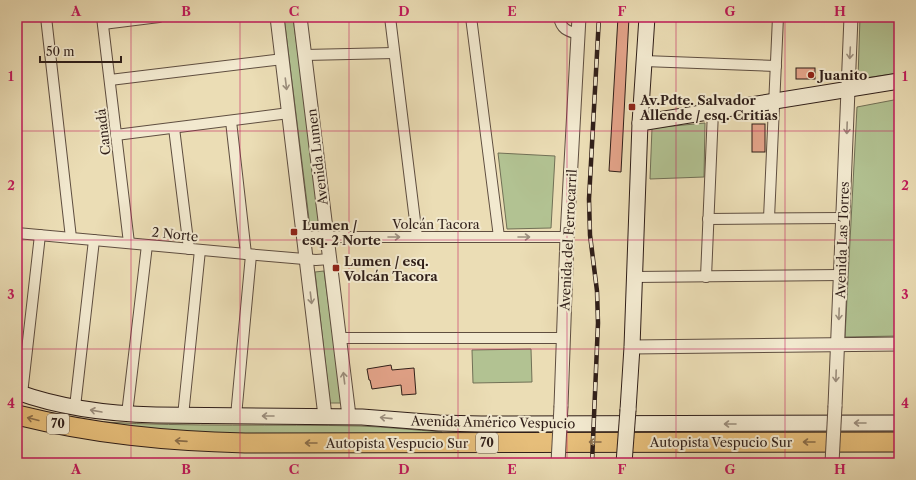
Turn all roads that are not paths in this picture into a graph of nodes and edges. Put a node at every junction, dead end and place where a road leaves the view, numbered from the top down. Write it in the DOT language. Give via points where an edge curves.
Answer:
graph roads {
  1 [pos="46,17"];
  2 [pos="159,17"];
  3 [pos="278,17"];
  4 [pos="300,17"];
  5 [pos="390,17"];
  6 [pos="471,17"];
  7 [pos="559,17"];
  8 [pos="579,17"];
  9 [pos="647,17"];
  10 [pos="778,17"];
  11 [pos="851,17"];
  12 [pos="103,20"];
  13 [pos="578,34"];
  14 [pos="394,53"];
  15 [pos="305,55"];
  16 [pos="283,59"];
  17 [pos="644,60"];
  18 [pos="776,66"];
  19 [pos="110,80"];
  20 [pos="899,81"];
  21 [pos="848,89"];
  22 [pos="774,102"];
  23 [pos="713,111"];
  24 [pos="289,113"];
  25 [pos="231,121"];
  26 [pos="640,123"];
  27 [pos="174,128"];
  28 [pos="116,135"];
  29 [pos="769,218"];
  30 [pos="843,218"];
  31 [pos="708,219"];
  32 [pos="17,233"];
  33 [pos="40,235"];
  34 [pos="304,237"];
  35 [pos="327,237"];
  36 [pos="417,237"];
  37 [pos="72,238"];
  38 [pos="499,238"];
  39 [pos="567,238"];
  40 [pos="94,240"];
  41 [pos="129,243"];
  42 [pos="147,245"];
  43 [pos="189,249"];
  44 [pos="200,250"];
  45 [pos="248,255"];
  46 [pos="307,259"];
  47 [pos="330,259"];
  48 [pos="840,275"];
  49 [pos="634,277"];
  50 [pos="706,277"];
  51 [pos="340,338"];
  52 [pos="563,338"];
  53 [pos="899,344"];
  54 [pos="837,345"];
  55 [pos="632,347"];
  56 [pos="20,393"];
  57 [pos="75,407"];
  58 [pos="127,414"];
  59 [pos="17,415"];
  60 [pos="183,416"];
  61 [pos="236,416"];
  62 [pos="325,416"];
  63 [pos="349,416"];
  64 [pos="899,423"];
  65 [pos="899,442"];
  66 [pos="558,463"];
  67 [pos="624,463"];
  68 [pos="832,463"];
  1 -- 37 [label="street"];
  2 -- 12 [label="street"];
  3 -- 16 [label="street, Avenida Lumen"];
  4 -- 15 [label="street, Avenida Lumen"];
  5 -- 14 [label="street"];
  6 -- 38 [label="street"];
  7 -- 13 [label="street" via="563,28"];
  8 -- 13 [label="street, Avenida del Ferrocarril"];
  9 -- 17 [label="main road"];
  10 -- 18 [label="street"];
  11 -- 21 [label="street, Avenida Las Torres, one-way"];
  12 -- 19 [label="street, Canadá"];
  13 -- 39 [label="street, Avenida del Ferrocarril"];
  14 -- 15 [label="street"];
  14 -- 36 [label="street"];
  15 -- 35 [label="street, Avenida Lumen"];
  16 -- 19 [label="street"];
  16 -- 24 [label="street, Avenida Lumen, one-way"];
  17 -- 18 [label="street"];
  17 -- 26 [label="main road"];
  18 -- 22 [label="street"];
  19 -- 28 [label="street, Canadá"];
  20 -- 21 [label="main road"];
  21 -- 22 [label="main road"];
  21 -- 30 [label="street, Avenida Las Torres, one-way"];
  22 -- 23 [label="main road"];
  22 -- 29 [label="street"];
  23 -- 26 [label="main road"];
  23 -- 31 [label="street"];
  24 -- 25 [label="street"];
  24 -- 34 [label="street, Avenida Lumen"];
  25 -- 27 [label="street"];
  25 -- 45 [label="street"];
  26 -- 49 [label="main road"];
  27 -- 28 [label="street"];
  27 -- 43 [label="street"];
  28 -- 41 [label="street, Canadá"];
  29 -- 30 [label="street"];
  29 -- 31 [label="street"];
  30 -- 48 [label="street, Avenida Las Torres"];
  31 -- 50 [label="street"];
  32 -- 33 [label="street, 2 Norte"];
  33 -- 37 [label="street, 2 Norte"];
  33 -- 56 [label="street"];
  34 -- 35 [label="street, Volcán Tacora"];
  34 -- 46 [label="street, Avenida Lumen"];
  35 -- 36 [label="street, Volcán Tacora, one-way"];
  35 -- 47 [label="street, Avenida Lumen"];
  36 -- 38 [label="street, Volcán Tacora"];
  37 -- 40 [label="street, 2 Norte"];
  38 -- 39 [label="street, Volcán Tacora, one-way"];
  39 -- 52 [label="street, Avenida del Ferrocarril"];
  40 -- 41 [label="street, 2 Norte"];
  40 -- 57 [label="street"];
  41 -- 42 [label="street, 2 Norte"];
  42 -- 43 [label="street, 2 Norte"];
  42 -- 58 [label="street"];
  43 -- 44 [label="street, 2 Norte"];
  44 -- 45 [label="street, 2 Norte"];
  44 -- 60 [label="street"];
  45 -- 46 [label="street, 2 Norte"];
  45 -- 61 [label="street"];
  46 -- 47 [label="street, 2 Norte"];
  46 -- 62 [label="street, Avenida Lumen, one-way"];
  47 -- 51 [label="street, Avenida Lumen"];
  48 -- 50 [label="street"];
  48 -- 54 [label="street, Avenida Las Torres, one-way"];
  49 -- 50 [label="street"];
  49 -- 55 [label="main road"];
  51 -- 52 [label="street"];
  63 -- 51 [label="street, Avenida Lumen, one-way"];
  52 -- 66 [label="street, Avenida del Ferrocarril, bridge"];
  53 -- 54 [label="street"];
  54 -- 55 [label="street"];
  54 -- 68 [label="street, Avenida Las Torres, one-way, bridge"];
  55 -- 67 [label="main road, bridge"];
  56 -- 57 [label="main road, Avenida Américo Vespucio"];
  58 -- 57 [label="main road, Avenida Américo Vespucio, one-way"];
  58 -- 60 [label="main road, Avenida Américo Vespucio"];
  65 -- 59 [label="highway, Autopista Vespucio Sur / 70, one-way" via="213,442 105,433"];
  60 -- 61 [label="main road, Avenida Américo Vespucio"];
  62 -- 61 [label="main road, Avenida Américo Vespucio, one-way"];
  62 -- 63 [label="main road, Avenida Américo Vespucio"];
  64 -- 63 [label="main road, Avenida Américo Vespucio, one-way" via="481,424"];
}
